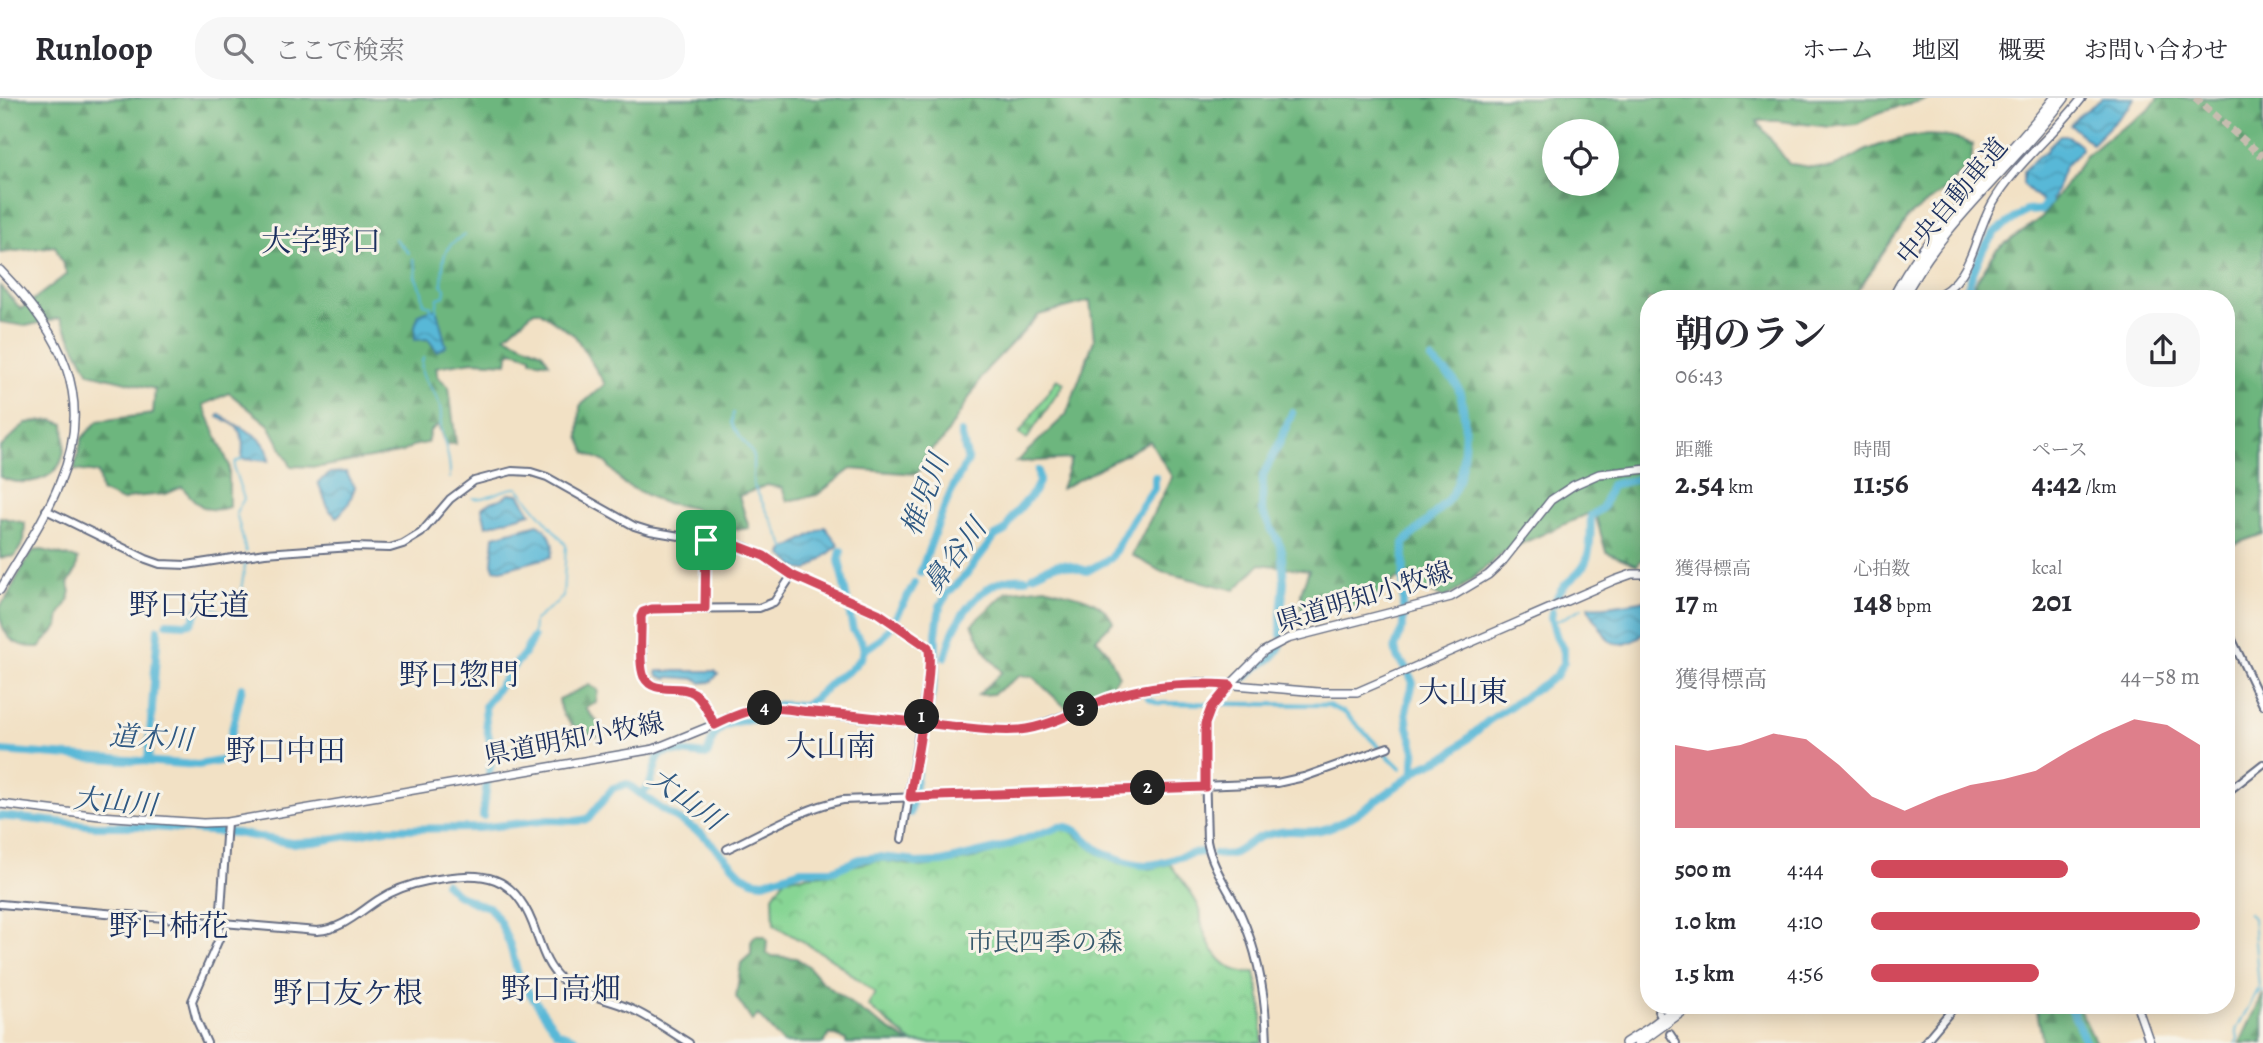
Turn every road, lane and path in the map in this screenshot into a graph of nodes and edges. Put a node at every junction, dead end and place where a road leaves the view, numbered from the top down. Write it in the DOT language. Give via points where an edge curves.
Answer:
graph roads {
  1 [pos="2055,98"];
  2 [pos="2064,98"];
  3 [pos="2082,98"];
  4 [pos="0,270"];
  5 [pos="1899,290"];
  6 [pos="1907,290"];
  7 [pos="1950,290"];
  8 [pos="1640,470"];
  9 [pos="46,510"];
  10 [pos="706,540"];
  11 [pos="1640,574"];
  12 [pos="792,575"];
  13 [pos="0,590"];
  14 [pos="705,608"];
  15 [pos="2235,646"];
  16 [pos="1230,685"];
  17 [pos="2263,705"];
  18 [pos="921,723"];
  19 [pos="715,725"];
  20 [pos="1388,747"];
  21 [pos="2263,764"];
  22 [pos="2235,786"];
  23 [pos="1205,787"];
  24 [pos="913,797"];
  25 [pos="0,804"];
  26 [pos="227,824"];
  27 [pos="902,839"];
  28 [pos="727,849"];
  29 [pos="0,904"];
  30 [pos="220,923"];
  31 [pos="1668,1014"];
  32 [pos="1678,1014"];
  33 [pos="1948,1014"];
  34 [pos="2140,1014"];
  35 [pos="1670,1034"];
  36 [pos="207,1043"];
  37 [pos="689,1043"];
  38 [pos="1267,1043"];
  39 [pos="1626,1043"];
  40 [pos="1638,1043"];
  41 [pos="1676,1043"];
  42 [pos="1924,1043"];
  43 [pos="2150,1043"];
  1 -- 5 [label="highway, 中央自動車道" via="1937,232"];
  2 -- 6 [label="highway, 中央自動車道" via="1943,236"];
  3 -- 7 [label="main road" via="2007,181 1991,205 1968,267"];
  4 -- 9 [label="main road" via="32,305 57,343 69,375 74,430 69,459"];
  8 -- 16 [label="main road, 県道明知小牧線" via="1599,474 1551,500 1503,561 1451,597 1287,639 1264,651"];
  9 -- 10 [label="street" via="146,559 187,565 265,553 390,548 421,533 450,499 474,481 524,471 547,477 634,526"];
  9 -- 13 [label="main road"];
  10 -- 12 [label="street" via="746,547"];
  10 -- 14 [label="street"];
  11 -- 16 [label="main road, 県道明知小牧線" via="1615,580 1368,689 1348,693"];
  12 -- 14 [label="street" via="768,606"];
  12 -- 18 [label="street" via="853,602 924,643 930,651"];
  14 -- 19 [label="street" via="643,612 642,668 652,686 696,694"];
  15 -- 17 [label="street"];
  16 -- 18 [label="main road, 県道明知小牧線" via="1198,682 1130,692 1020,730"];
  16 -- 23 [label="street" via="1211,708 1205,729"];
  18 -- 19 [label="main road, 県道明知小牧線" via="773,709 747,711"];
  18 -- 24 [label="street"];
  19 -- 26 [label="main road, 県道明知小牧線" via="654,749"];
  20 -- 23 [label="street" via="1288,782"];
  21 -- 22 [label="street"];
  23 -- 24 [label="street"];
  23 -- 38 [label="street" via="1208,849 1251,942 1263,991"];
  24 -- 27 [label="street"];
  24 -- 28 [label="street" via="829,803"];
  25 -- 26 [label="main road, 県道明知小牧線"];
  26 -- 30 [label="street"];
  29 -- 30 [label="street"];
  30 -- 36 [label="street" via="217,944 192,1001"];
  30 -- 37 [label="street" via="328,930 386,895 415,884 475,875 496,879 524,904 546,959 561,979 581,992 629,1008"];
  31 -- 39 [label="highway"];
  32 -- 40 [label="highway"];
  33 -- 42 [label="street"];
  34 -- 43 [label="main road"];
  35 -- 41 [label="street"];
}
